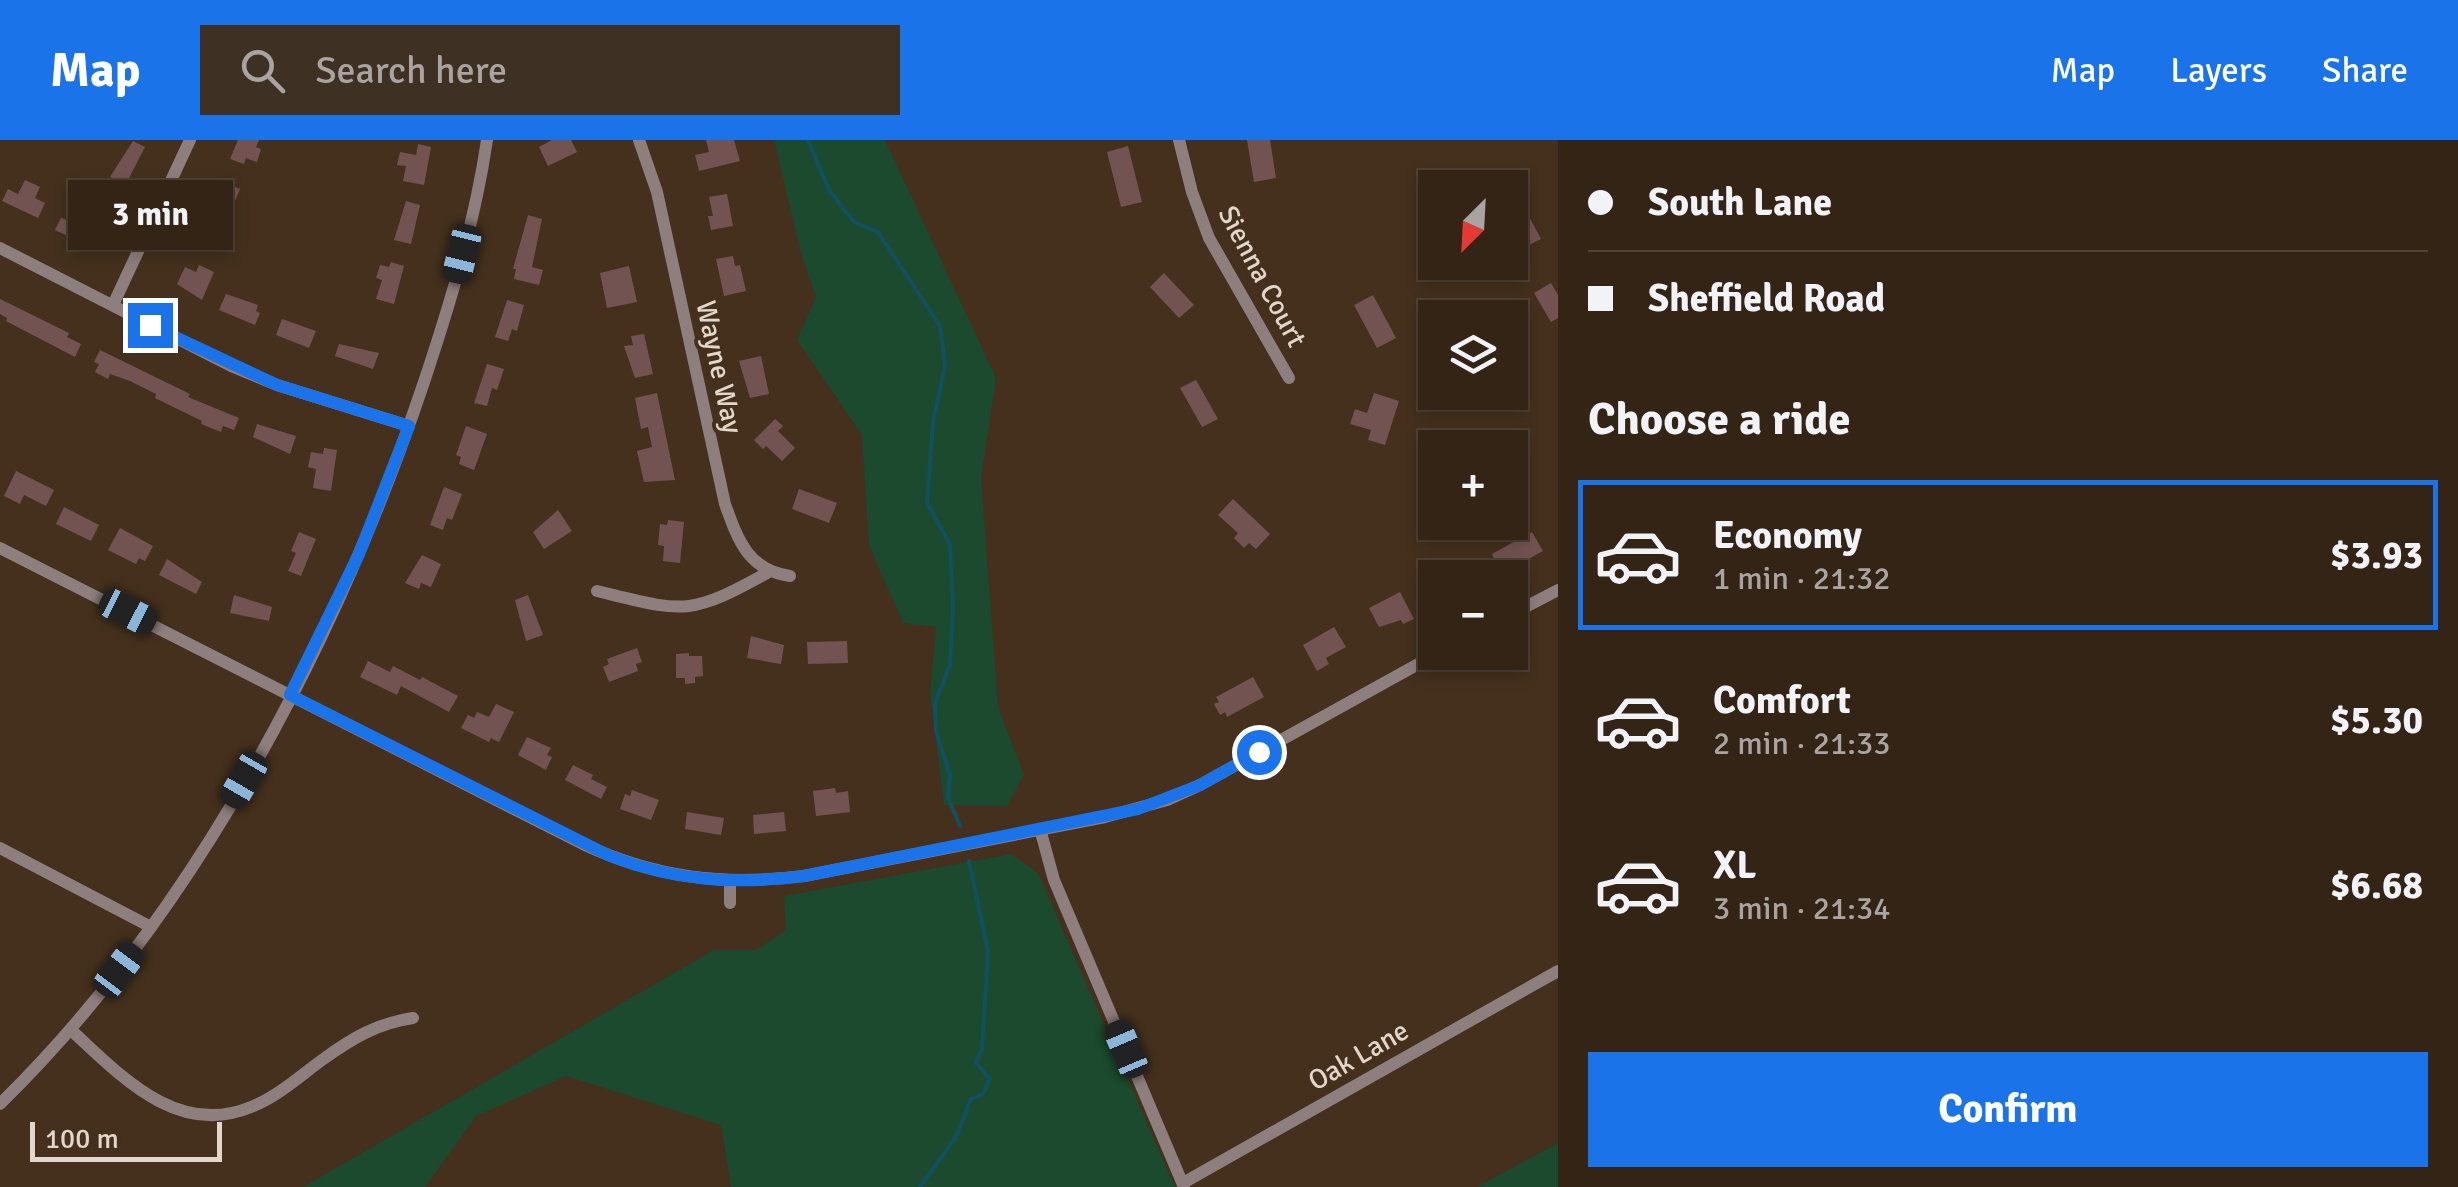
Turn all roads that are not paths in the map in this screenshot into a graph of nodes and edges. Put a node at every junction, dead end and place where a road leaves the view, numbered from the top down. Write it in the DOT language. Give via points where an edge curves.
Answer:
graph roads {
  1 [pos="190,140"];
  2 [pos="487,140"];
  3 [pos="639,140"];
  4 [pos="1179,140"];
  5 [pos="0,248"];
  6 [pos="113,305"];
  7 [pos="1289,378"];
  8 [pos="409,426"];
  9 [pos="0,548"];
  10 [pos="767,572"];
  11 [pos="790,576"];
  12 [pos="1558,590"];
  13 [pos="598,591"];
  14 [pos="1528,606"];
  15 [pos="1418,664"];
  16 [pos="290,695"];
  17 [pos="1040,830"];
  18 [pos="0,848"];
  19 [pos="730,882"];
  20 [pos="730,904"];
  21 [pos="151,927"];
  22 [pos="1558,971"];
  23 [pos="412,1018"];
  24 [pos="70,1030"];
  25 [pos="0,1104"];
  26 [pos="1184,1185"];
  1 -- 6 [label="street"];
  2 -- 8 [label="street" via="453,288"];
  3 -- 10 [label="street, Wayne Way" via="657,192 725,504 740,541"];
  4 -- 7 [label="street, Sienna Court" via="1209,238"];
  5 -- 6 [label="street"];
  6 -- 8 [label="street" via="277,385"];
  8 -- 16 [label="street" via="359,554"];
  9 -- 16 [label="street"];
  10 -- 11 [label="street"];
  10 -- 13 [label="street" via="719,600 690,608"];
  12 -- 14 [label="street"];
  15 -- 17 [label="street" via="1200,785 1138,809"];
  16 -- 19 [label="street" via="610,856 656,872"];
  16 -- 21 [label="street" via="206,846"];
  17 -- 19 [label="street" via="804,876"];
  17 -- 26 [label="street" via="1054,880"];
  18 -- 21 [label="street"];
  19 -- 20 [label="street"];
  21 -- 24 [label="street"];
  22 -- 26 [label="street, Oak Lane"];
  23 -- 24 [label="street" via="356,1036 266,1100 213,1115 176,1110 142,1092"];
  24 -- 25 [label="street"];
}
